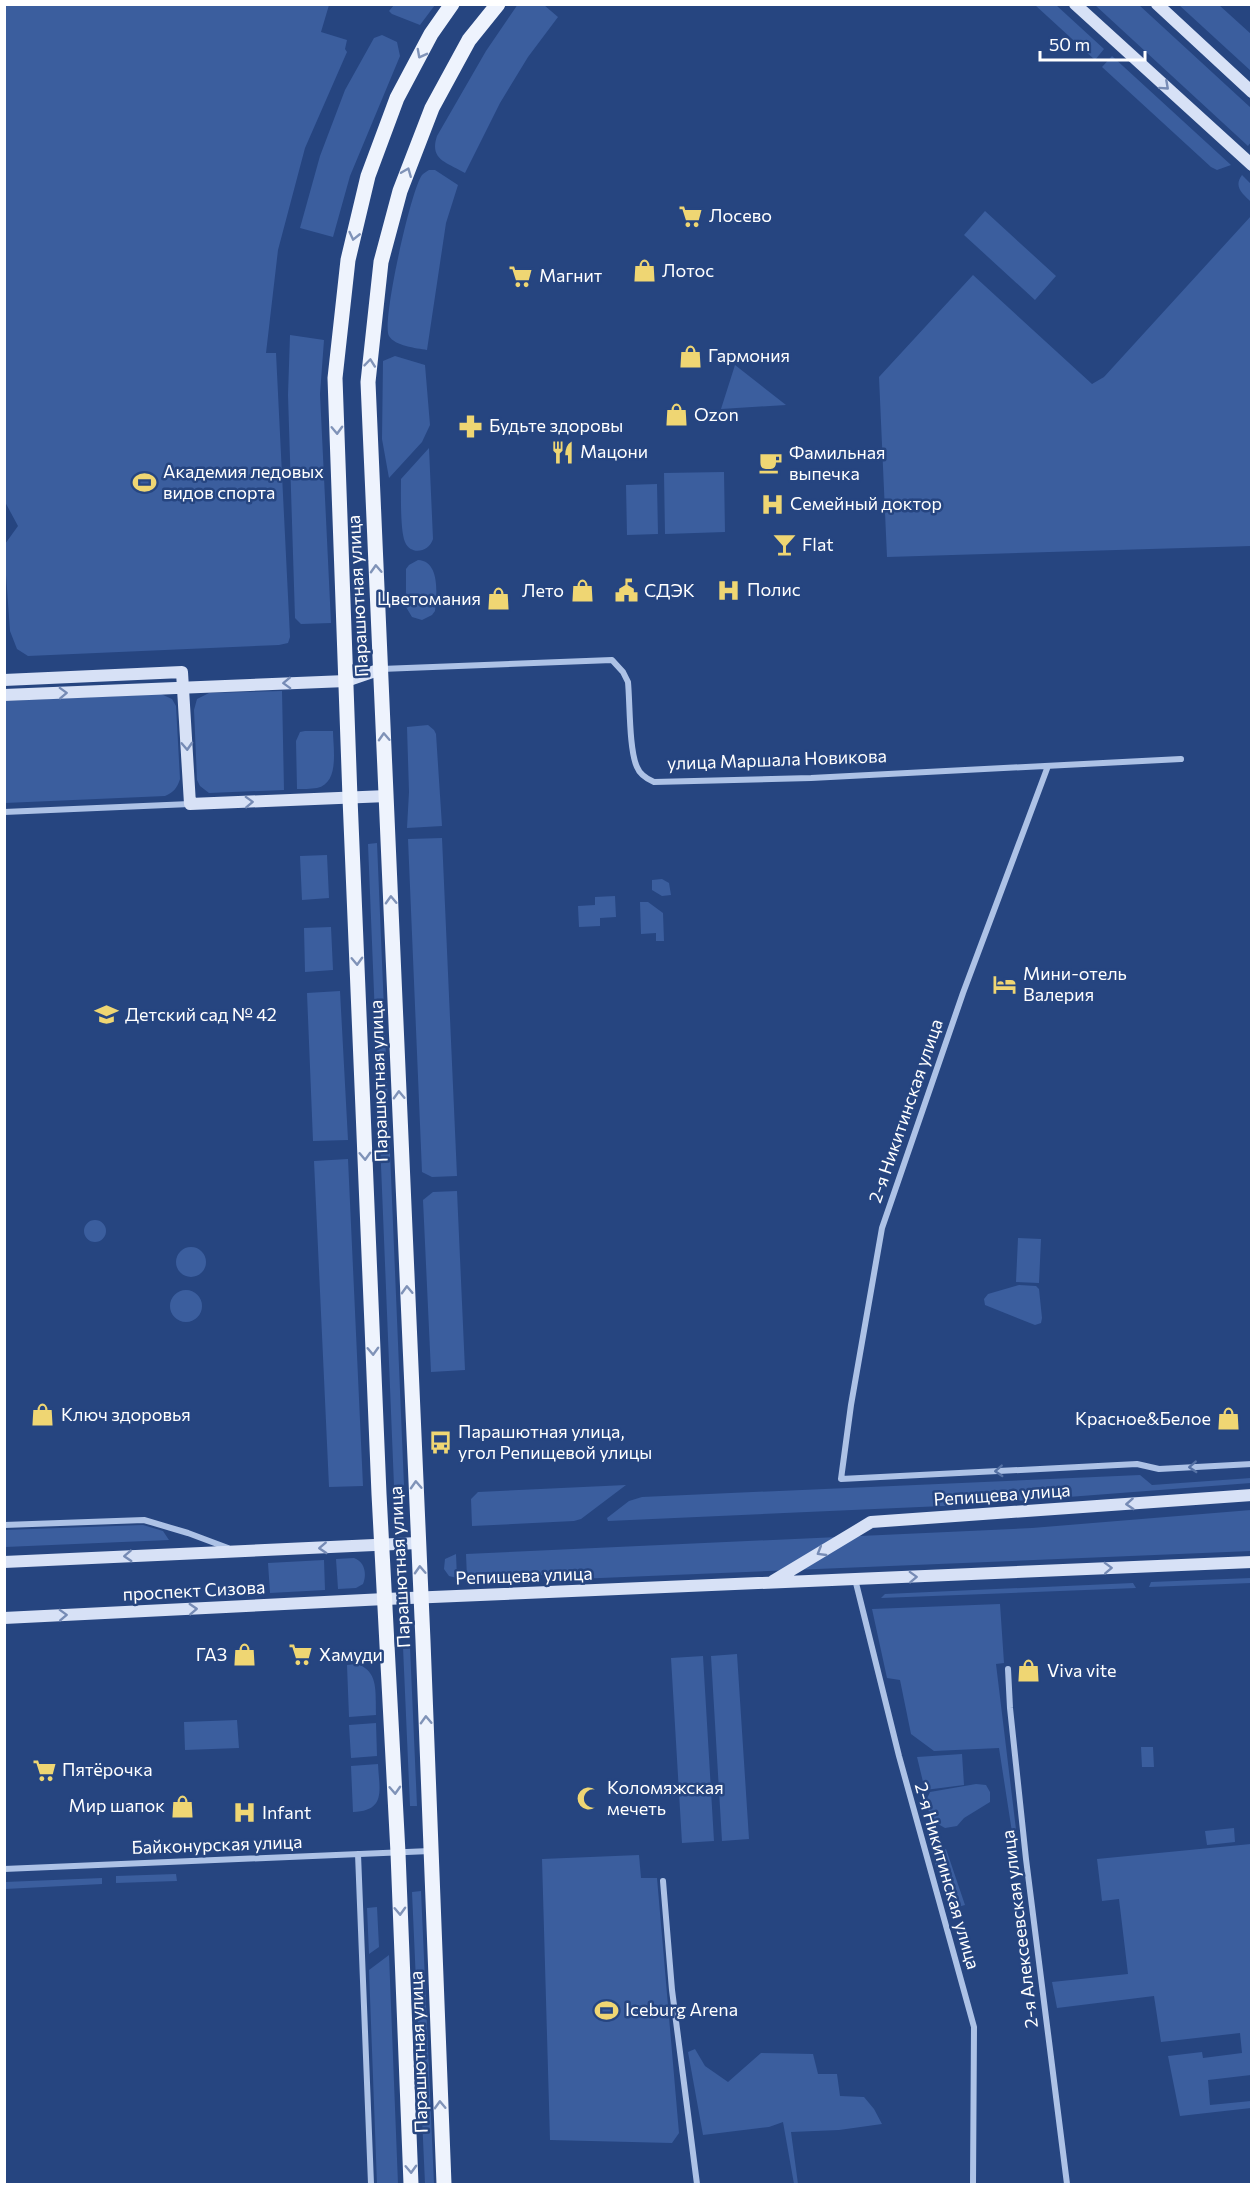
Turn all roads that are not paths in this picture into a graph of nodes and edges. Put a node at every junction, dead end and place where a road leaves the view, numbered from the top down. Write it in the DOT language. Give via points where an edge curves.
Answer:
graph roads {
  1 [pos="452,4"];
  2 [pos="498,4"];
  3 [pos="1075,4"];
  4 [pos="1157,4"];
  5 [pos="1251,92"];
  6 [pos="1251,165"];
  7 [pos="381,669"];
  8 [pos="4,680"];
  9 [pos="346,681"];
  10 [pos="183,687"];
  11 [pos="4,695"];
  12 [pos="1181,759"];
  13 [pos="1048,766"];
  14 [pos="387,796"];
  15 [pos="350,798"];
  16 [pos="190,804"];
  17 [pos="4,812"];
  18 [pos="1251,1464"];
  19 [pos="1251,1495"];
  20 [pos="4,1525"];
  21 [pos="418,1543"];
  22 [pos="381,1545"];
  23 [pos="237,1552"];
  24 [pos="4,1562"];
  25 [pos="1251,1562"];
  26 [pos="855,1580"];
  27 [pos="772,1582"];
  28 [pos="421,1598"];
  29 [pos="385,1599"];
  30 [pos="4,1618"];
  31 [pos="1008,1669"];
  32 [pos="430,1851"];
  33 [pos="398,1852"];
  34 [pos="358,1854"];
  35 [pos="4,1869"];
  36 [pos="663,1881"];
  37 [pos="371,2184"];
  38 [pos="411,2184"];
  39 [pos="444,2184"];
  40 [pos="697,2184"];
  41 [pos="973,2184"];
  42 [pos="1067,2184"];
  1 -- 9 [label="main road, Парашютная улица, one-way" via="397,98 368,176 348,260 335,378"];
  7 -- 2 [label="main road, Парашютная улица, one-way" via="368,382 381,262 400,191 432,108 469,40"];
  3 -- 6 [label="main road, one-way"];
  4 -- 5 [label="main road"];
  7 -- 9 [label="main road, улица Маршала Новикова"];
  7 -- 13 [label="street, улица Маршала Новикова" via="612,660 628,682 637,767 654,782"];
  14 -- 7 [label="main road, Парашютная улица, one-way"];
  8 -- 10 [label="main road" via="182,672"];
  9 -- 10 [label="main road, улица Маршала Новикова, one-way"];
  9 -- 15 [label="main road, Парашютная улица"];
  11 -- 10 [label="main road, улица Маршала Новикова, one-way"];
  10 -- 16 [label="main road, one-way"];
  12 -- 13 [label="street, улица Маршала Новикова"];
  18 -- 13 [label="street, 2-я Никитинская улица, one-way" via="1159,1469 1137,1464 841,1479 882,1228 963,993"];
  14 -- 15 [label="main road"];
  21 -- 14 [label="main road, Парашютная улица, one-way"];
  16 -- 15 [label="main road, one-way"];
  15 -- 22 [label="main road, Парашютная улица, one-way"];
  16 -- 17 [label="street"];
  19 -- 27 [label="main road, Репищева улица, one-way" via="871,1522"];
  20 -- 23 [label="street" via="144,1520"];
  21 -- 22 [label="main road"];
  28 -- 21 [label="main road, Парашютная улица, one-way"];
  22 -- 23 [label="main road, проспект Сизова, one-way"];
  22 -- 29 [label="main road, Парашютная улица"];
  23 -- 24 [label="main road, проспект Сизова, one-way"];
  26 -- 25 [label="main road, Репищева улица, one-way"];
  26 -- 27 [label="main road, Репищева улица"];
  26 -- 41 [label="street, 2-я Никитинская улица" via="974,2026"];
  27 -- 28 [label="main road, Репищева улица"];
  28 -- 29 [label="main road, Репищева улица"];
  32 -- 28 [label="main road, Парашютная улица, one-way"];
  30 -- 29 [label="main road, проспект Сизова, one-way"];
  29 -- 33 [label="main road, Парашютная улица, one-way"];
  31 -- 42 [label="street, 2-я Алексеевская улица" via="1026,1859"];
  32 -- 33 [label="street, Байконурская улица"];
  39 -- 32 [label="main road, Парашютная улица, one-way"];
  33 -- 34 [label="street, Байконурская улица"];
  33 -- 38 [label="main road, Парашютная улица, one-way"];
  34 -- 35 [label="street, Байконурская улица"];
  34 -- 37 [label="street"];
  36 -- 40 [label="street" via="672,1990"];
}
